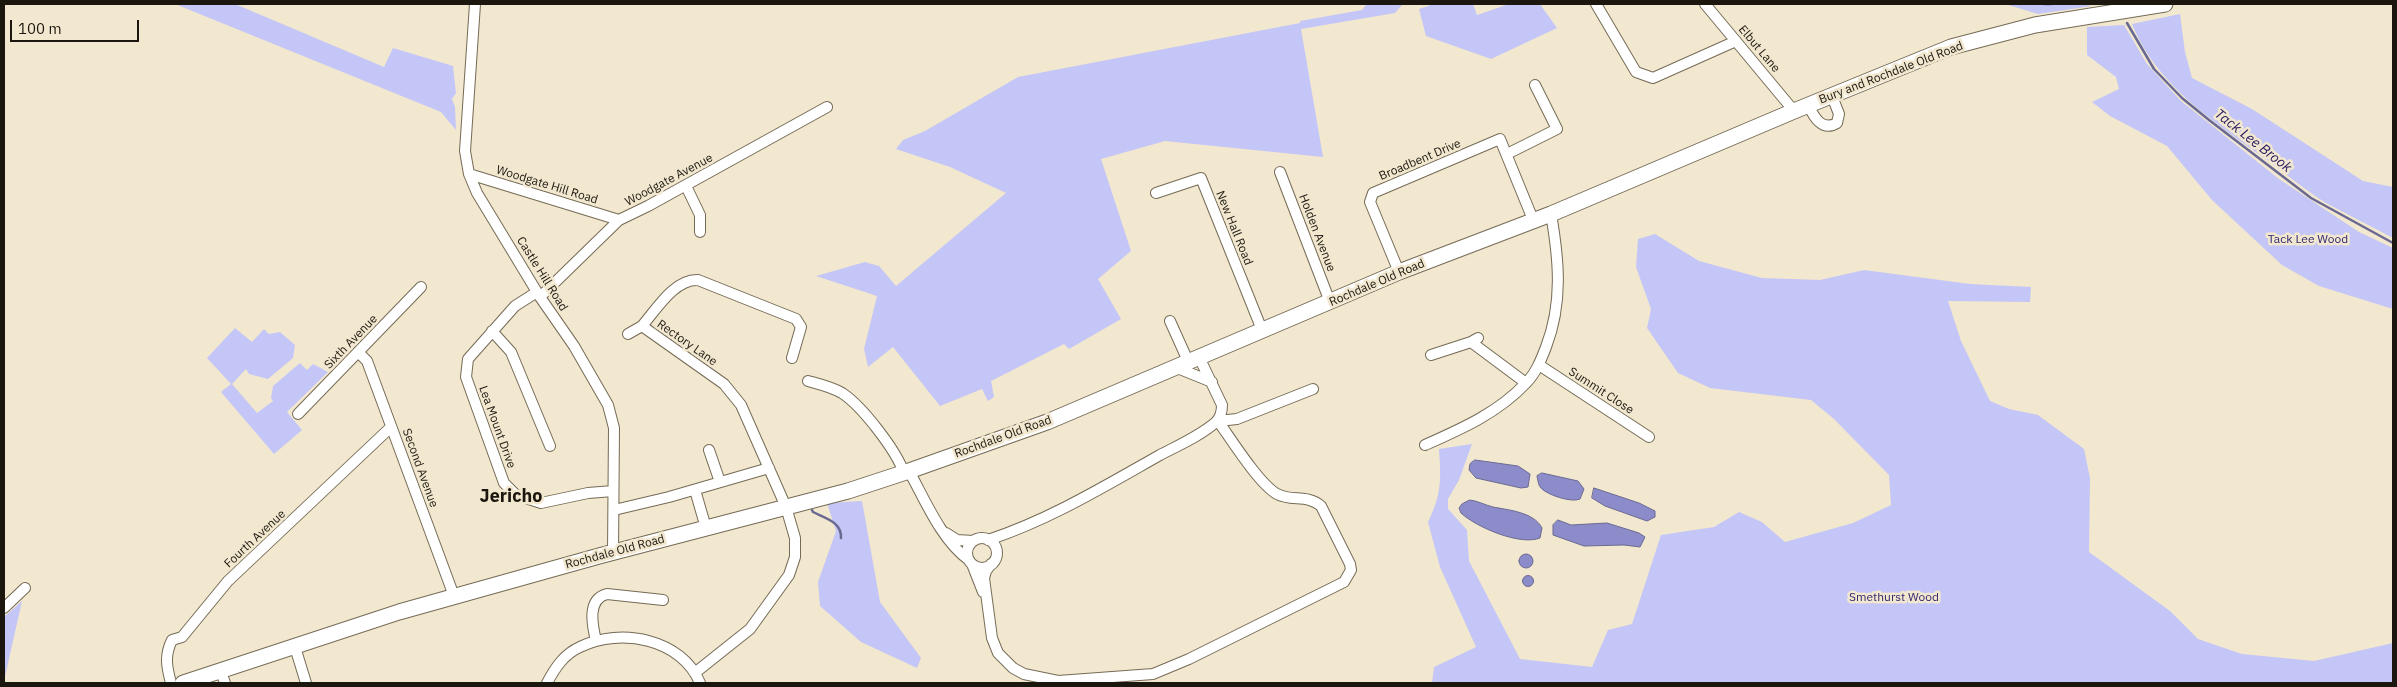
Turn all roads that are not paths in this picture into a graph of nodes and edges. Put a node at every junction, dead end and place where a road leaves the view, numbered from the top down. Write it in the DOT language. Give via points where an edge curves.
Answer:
graph roads {
  1 [pos="475,4"];
  2 [pos="1596,4"];
  3 [pos="1705,4"];
  4 [pos="2165,4"];
  5 [pos="1736,41"];
  6 [pos="1535,85"];
  7 [pos="1832,96"];
  8 [pos="827,107"];
  9 [pos="1801,108"];
  10 [pos="1507,154"];
  11 [pos="1280,172"];
  12 [pos="469,174"];
  13 [pos="686,186"];
  14 [pos="1156,193"];
  15 [pos="1551,214"];
  16 [pos="619,220"];
  17 [pos="1534,222"];
  18 [pos="700,232"];
  19 [pos="1399,272"];
  20 [pos="421,287"];
  21 [pos="538,294"];
  22 [pos="1330,302"];
  23 [pos="1170,321"];
  24 [pos="642,326"];
  25 [pos="1262,330"];
  26 [pos="492,331"];
  27 [pos="628,334"];
  28 [pos="358,352"];
  29 [pos="1431,355"];
  30 [pos="792,358"];
  31 [pos="1187,362"];
  32 [pos="1539,365"];
  33 [pos="808,380"];
  34 [pos="1212,382"];
  35 [pos="1526,383"];
  36 [pos="1313,389"];
  37 [pos="298,414"];
  38 [pos="1218,421"];
  39 [pos="391,427"];
  40 [pos="1649,437"];
  41 [pos="1425,445"];
  42 [pos="550,446"];
  43 [pos="709,450"];
  44 [pos="769,468"];
  45 [pos="906,472"];
  46 [pos="720,482"];
  47 [pos="614,490"];
  48 [pos="695,490"];
  49 [pos="786,508"];
  50 [pos="614,510"];
  51 [pos="706,528"];
  52 [pos="945,532"];
  53 [pos="988,540"];
  54 [pos="973,541"];
  55 [pos="614,552"];
  56 [pos="971,562"];
  57 [pos="992,564"];
  58 [pos="25,588"];
  59 [pos="454,596"];
  60 [pos="663,600"];
  61 [pos="987,602"];
  62 [pos="4,608"];
  63 [pos="596,641"];
  64 [pos="295,647"];
  65 [pos="696,672"];
  66 [pos="223,677"];
  67 [pos="1059,682"];
  68 [pos="171,683"];
  69 [pos="183,683"];
  70 [pos="306,683"];
  71 [pos="547,683"];
  72 [pos="700,683"];
  1 -- 12 [label="street, Castle Hill Road" via="466,151"];
  2 -- 5 [label="street" via="1636,72 1653,78"];
  3 -- 5 [label="street, Elbut Lane"];
  4 -- 7 [label="main road, Bury and Rochdale Old Road" via="2034,25 1994,35 1951,47"];
  5 -- 9 [label="street, Elbut Lane"];
  6 -- 10 [label="street" via="1557,129"];
  7 -- 9 [label="main road, Bury and Rochdale Old Road"];
  7 -- 9 [label="street, Elbut Lane" via="1839,114 1838,124 1834,126 1828,127 1817,121"];
  8 -- 13 [label="street, Woodgate Avenue"];
  9 -- 15 [label="main road, Rochdale Old Road"];
  10 -- 17 [label="street"];
  10 -- 19 [label="street, Broadbent Drive" via="1500,139 1374,193 1370,202"];
  11 -- 22 [label="street, Holden Avenue"];
  12 -- 16 [label="street, Woodgate Hill Road"];
  12 -- 21 [label="street, Castle Hill Road" via="477,193"];
  13 -- 16 [label="street, Woodgate Avenue"];
  13 -- 18 [label="street" via="700,215"];
  14 -- 25 [label="street, New Hall Road" via="1201,178"];
  15 -- 17 [label="main road, Rochdale Old Road"];
  15 -- 32 [label="street" via="1560,296 1554,328"];
  16 -- 21 [label="street, Woodgate Avenue"];
  17 -- 19 [label="main road, Rochdale Old Road"];
  19 -- 22 [label="main road, Rochdale Old Road"];
  20 -- 28 [label="street, Sixth Avenue"];
  21 -- 26 [label="street, Lea Mount Drive" via="515,306"];
  21 -- 47 [label="street, Castle Hill Road" via="574,346 608,405 614,428"];
  22 -- 25 [label="main road, Rochdale Old Road"];
  23 -- 31 [label="street"];
  24 -- 27 [label="street"];
  24 -- 30 [label="street, Rectory Lane" via="673,290 687,280 698,280 796,319 801,327"];
  24 -- 44 [label="street, Rectory Lane" via="724,384 741,405"];
  25 -- 31 [label="main road, Rochdale Old Road"];
  26 -- 42 [label="street" via="511,352"];
  26 -- 47 [label="street, Lea Mount Drive" via="468,359 466,377 504,483 510,491 541,504"];
  28 -- 37 [label="street, Sixth Avenue"];
  28 -- 39 [label="street, Second Avenue" via="367,361"];
  29 -- 35 [label="street" via="1474,340"];
  31 -- 34 [label="street"];
  31 -- 34 [label="street"];
  31 -- 45 [label="main road, Rochdale Old Road" via="1047,422"];
  32 -- 35 [label="street"];
  32 -- 40 [label="street, Summit Close"];
  33 -- 45 [label="street" via="840,392 859,407"];
  34 -- 38 [label="street" via="1222,405"];
  35 -- 41 [label="street" via="1464,428"];
  36 -- 38 [label="street" via="1237,419"];
  38 -- 53 [label="street" via="1077,500"];
  38 -- 67 [label="street" via="1271,490 1286,497 1308,494 1320,506 1350,564 1351,570 1344,582 1153,674"];
  39 -- 59 [label="street, Second Avenue"];
  39 -- 68 [label="street, Fourth Avenue" via="228,581 182,637 172,640 166,665"];
  43 -- 46 [label="street" via="710,464"];
  44 -- 46 [label="street"];
  44 -- 49 [label="street, Rectory Lane"];
  45 -- 49 [label="main road, Rochdale Old Road"];
  45 -- 52 [label="street"];
  46 -- 48 [label="street"];
  47 -- 50 [label="street, Castle Hill Road"];
  48 -- 50 [label="street"];
  48 -- 51 [label="street"];
  49 -- 51 [label="main road, Rochdale Old Road"];
  49 -- 65 [label="street, Rectory Lane" via="795,538 795,557 788,575 750,629"];
  50 -- 55 [label="street, Castle Hill Road"];
  51 -- 55 [label="main road, Rochdale Old Road"];
  52 -- 54 [label="street" via="957,540"];
  52 -- 56 [label="street" via="951,545"];
  53 -- 54 [label="street"];
  53 -- 57 [label="street" via="997,550"];
  54 -- 56 [label="street" via="968,549"];
  55 -- 59 [label="main road, Rochdale Old Road"];
  56 -- 57 [label="street" via="982,568"];
  56 -- 61 [label="street"];
  57 -- 61 [label="street" via="984,578"];
  58 -- 62 [label="street"];
  59 -- 64 [label="main road, Rochdale Old Road"];
  60 -- 63 [label="street" via="599,596 593,604"];
  61 -- 67 [label="street" via="992,642 1004,661 1024,674"];
  63 -- 65 [label="street" via="628,639 657,643 675,652"];
  63 -- 71 [label="street" via="565,657"];
  64 -- 66 [label="main road, Rochdale Old Road"];
  64 -- 70 [label="street"];
  65 -- 72 [label="street"];
  66 -- 69 [label="main road, Rochdale Old Road"];
}
